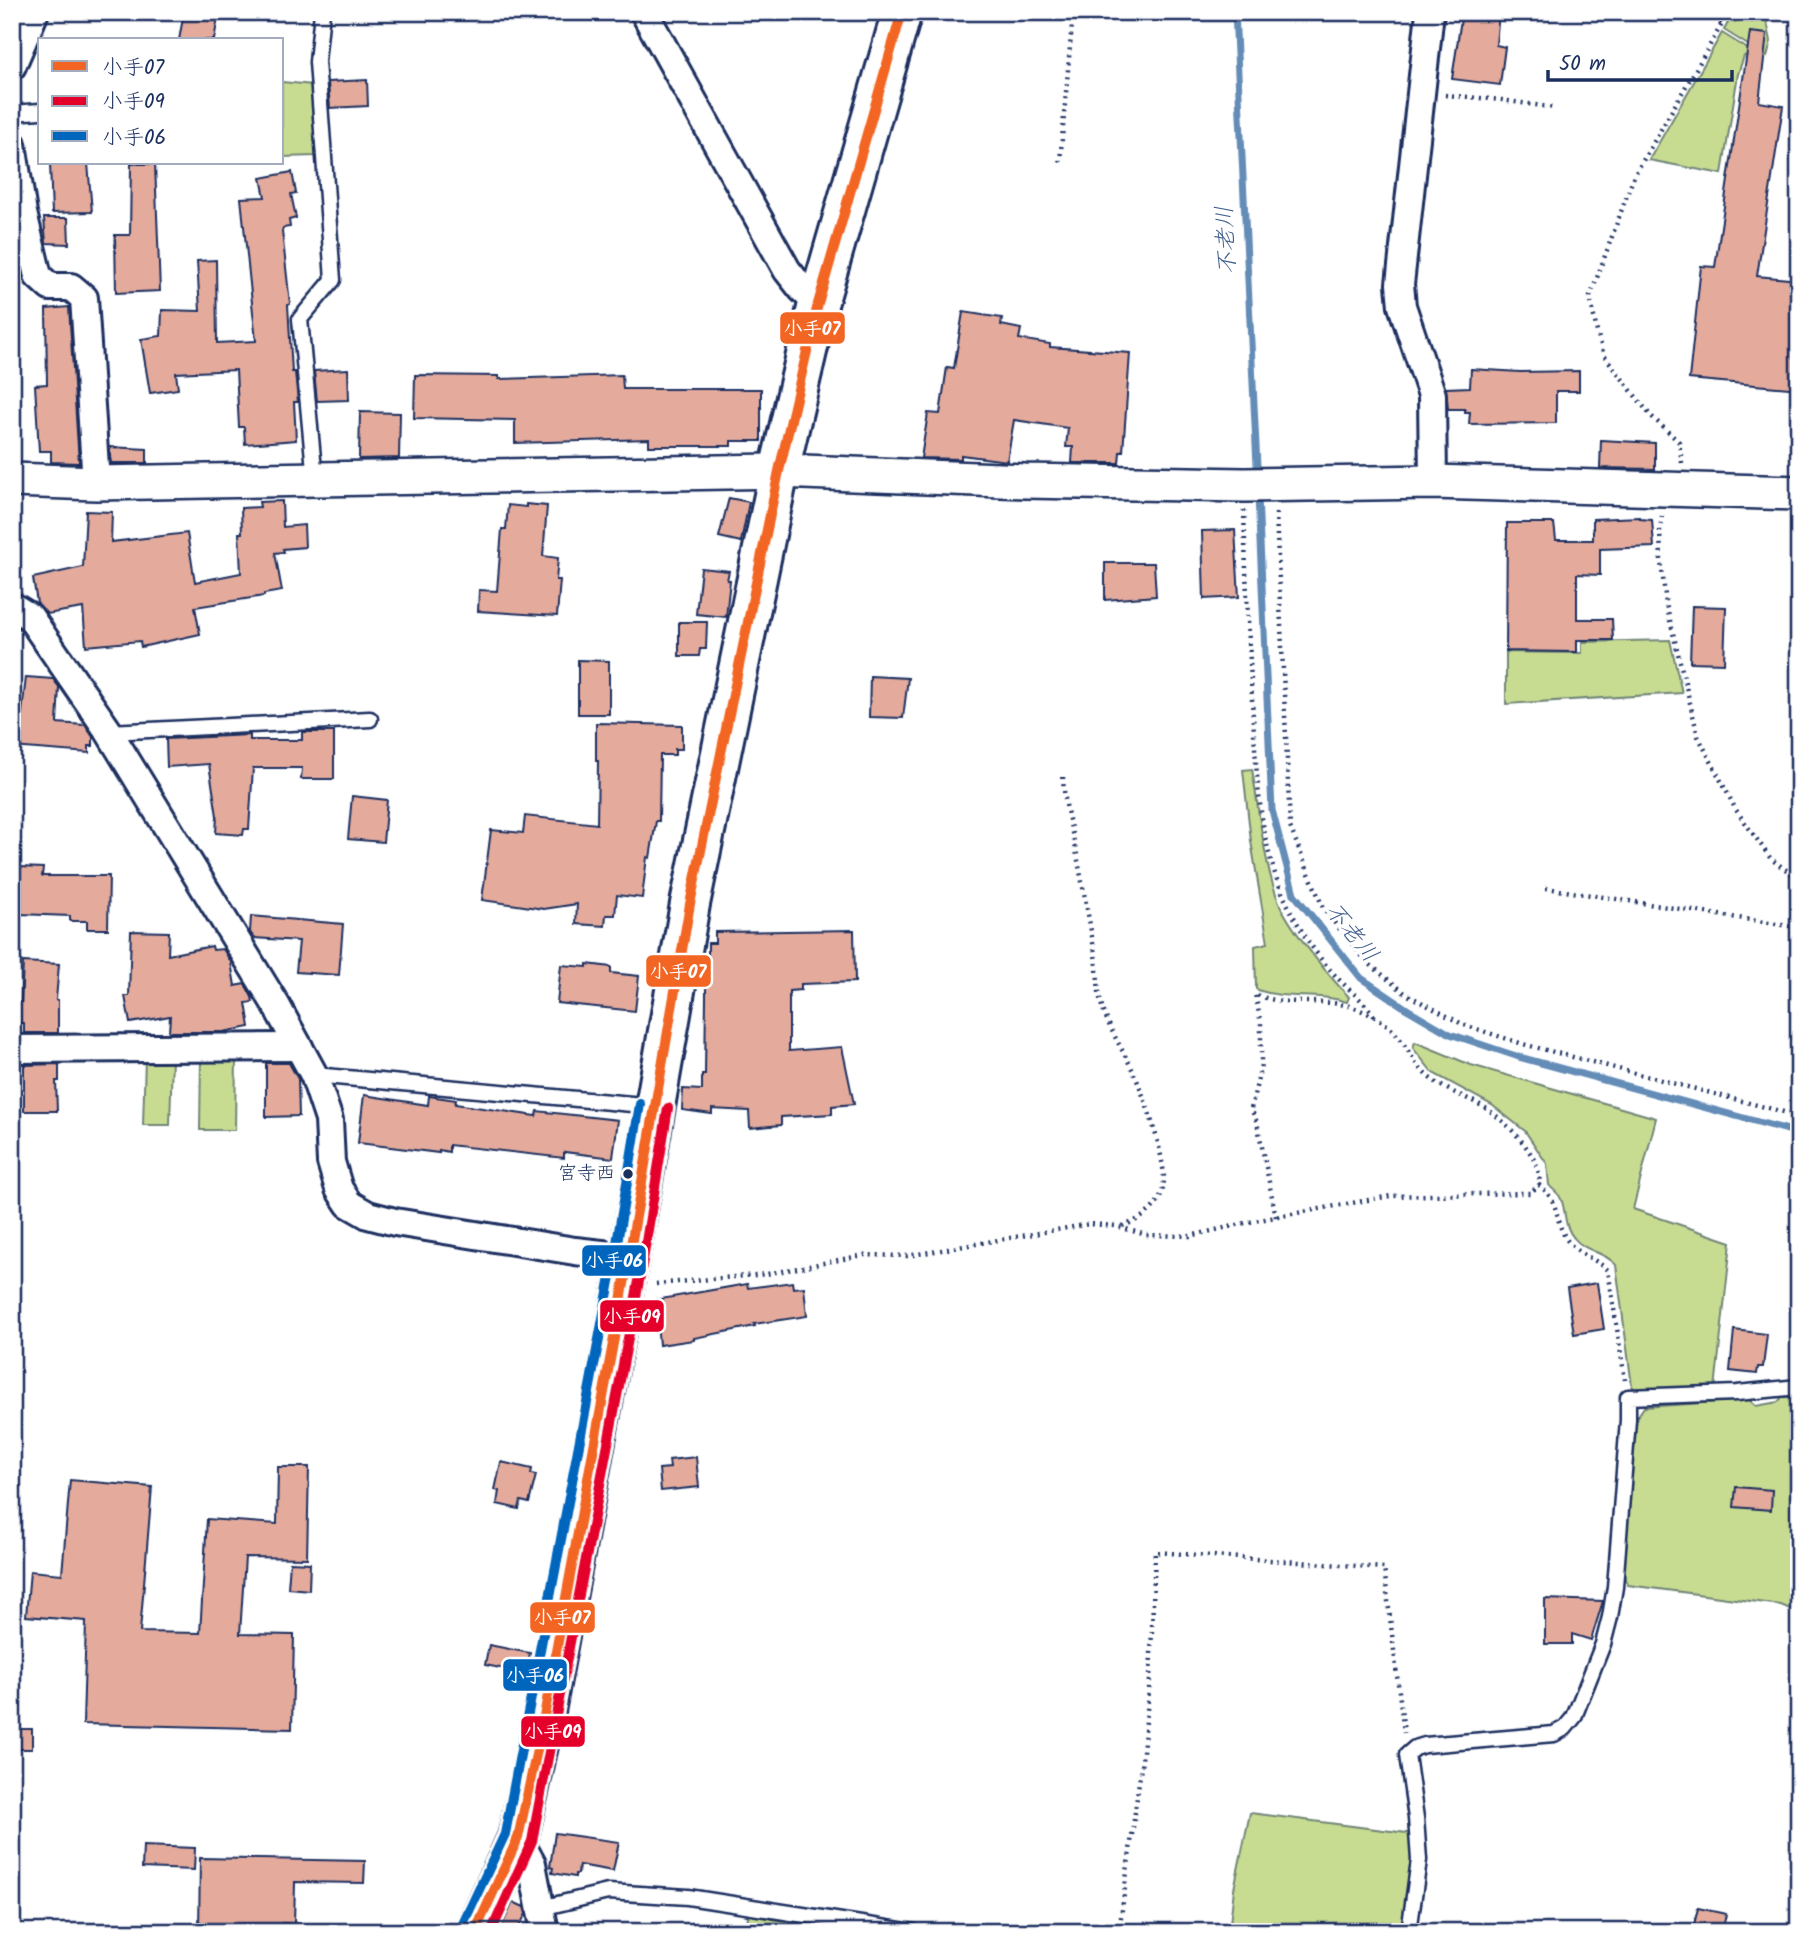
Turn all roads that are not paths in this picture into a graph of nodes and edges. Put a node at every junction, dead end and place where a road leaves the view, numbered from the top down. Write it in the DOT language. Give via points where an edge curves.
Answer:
graph roads {
  1 [pos="35,12"];
  2 [pos="322,12"];
  3 [pos="644,12"];
  4 [pos="902,12"];
  5 [pos="1430,12"];
  6 [pos="12,66"];
  7 [pos="38,111"];
  8 [pos="12,113"];
  9 [pos="12,144"];
  10 [pos="818,304"];
  11 [pos="779,471"];
  12 [pos="12,480"];
  13 [pos="315,481"];
  14 [pos="1433,482"];
  15 [pos="96,484"];
  16 [pos="1799,493"];
  17 [pos="12,606"];
  18 [pos="370,719"];
  19 [pos="109,732"];
  20 [pos="299,1047"];
  21 [pos="12,1049"];
  22 [pos="314,1075"];
  23 [pos="654,1106"];
  24 [pos="626,1272"];
  25 [pos="1799,1387"];
  26 [pos="517,1838"];
  27 [pos="543,1920"];
  28 [pos="475,1932"];
  29 [pos="913,1932"];
  30 [pos="1409,1932"];
  1 -- 6 [label="street"];
  2 -- 13 [label="lane" via="317,62 332,280 300,319"];
  3 -- 10 [label="street" via="787,270"];
  4 -- 10 [label="main road"];
  5 -- 14 [label="street" via="1400,295 1432,395"];
  7 -- 8 [label="lane"];
  9 -- 15 [label="street" via="38,276 50,287 71,287 84,298"];
  10 -- 11 [label="main road"];
  11 -- 13 [label="street"];
  11 -- 14 [label="street" via="1012,481"];
  11 -- 23 [label="main road"];
  12 -- 15 [label="street"];
  13 -- 15 [label="street"];
  14 -- 16 [label="street"];
  17 -- 19 [label="street" via="30,617"];
  18 -- 19 [label="lane"];
  19 -- 20 [label="street"];
  20 -- 21 [label="street"];
  20 -- 22 [label="street"];
  22 -- 23 [label="lane"];
  22 -- 24 [label="street" via="329,1120 331,1162 349,1204 394,1222 575,1251"];
  23 -- 24 [label="main road"];
  24 -- 26 [label="main road" via="543,1722"];
  25 -- 30 [label="lane" via="1628,1397 1613,1597 1603,1644 1574,1717 1555,1734 1425,1745 1407,1755 1419,1860"];
  26 -- 27 [label="street" via="532,1864"];
  26 -- 28 [label="main road"];
  27 -- 29 [label="lane" via="608,1892 701,1899"];
}
